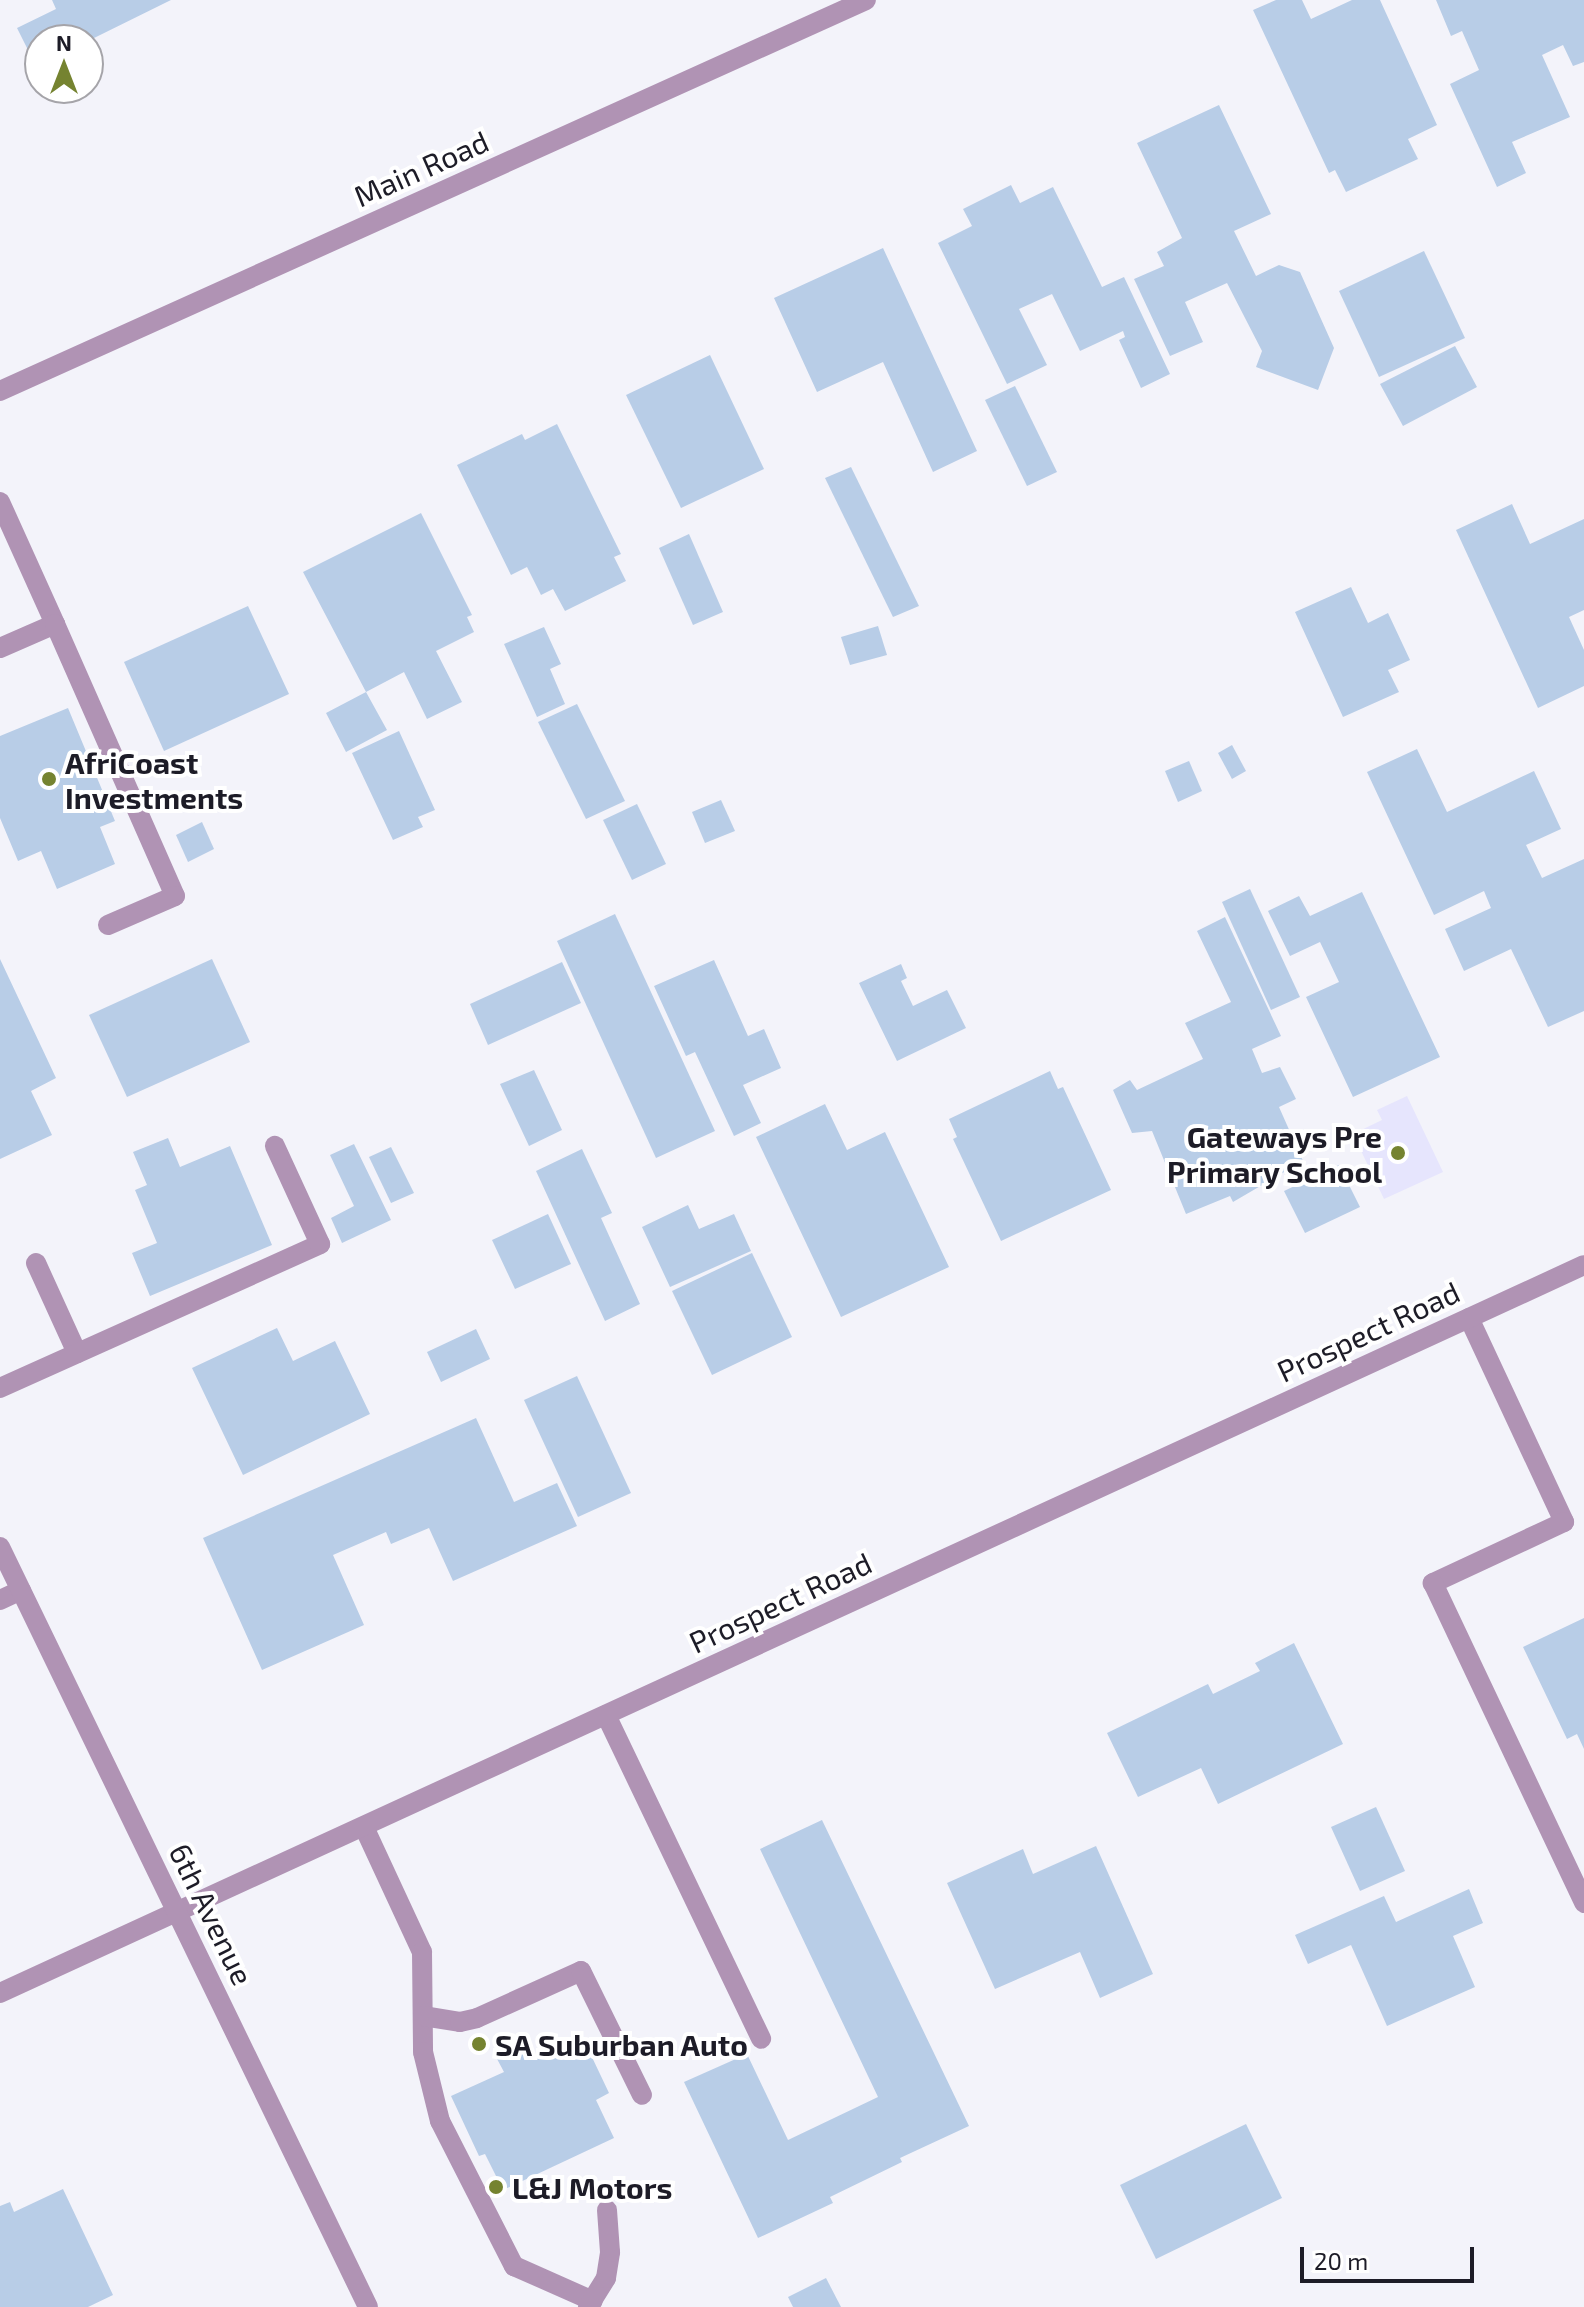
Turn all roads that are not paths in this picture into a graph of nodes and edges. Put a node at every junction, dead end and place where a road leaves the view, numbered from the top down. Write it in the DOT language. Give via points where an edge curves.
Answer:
graph roads {
  1 [pos="866,0"];
  2 [pos="0,391"];
  3 [pos="0,502"];
  4 [pos="55,624"];
  5 [pos="0,648"];
  6 [pos="108,925"];
  7 [pos="275,1146"];
  8 [pos="36,1263"];
  9 [pos="1584,1265"];
  10 [pos="1469,1318"];
  11 [pos="77,1353"];
  12 [pos="0,1388"];
  13 [pos="0,1547"];
  14 [pos="21,1590"];
  15 [pos="0,1600"];
  16 [pos="606,1715"];
  17 [pos="364,1827"];
  18 [pos="1584,1903"];
  19 [pos="177,1911"];
  20 [pos="0,1993"];
  21 [pos="423,2016"];
  22 [pos="761,2039"];
  23 [pos="642,2095"];
  24 [pos="607,2210"];
  25 [pos="591,2304"];
  26 [pos="368,2307"];
  1 -- 2 [label="street, Main Road"];
  3 -- 4 [label="street"];
  4 -- 5 [label="street"];
  4 -- 6 [label="street" via="175,896"];
  7 -- 11 [label="street" via="320,1244"];
  8 -- 11 [label="street"];
  9 -- 10 [label="street, Prospect Road"];
  10 -- 16 [label="street, Prospect Road"];
  10 -- 18 [label="street" via="1564,1522 1433,1583"];
  11 -- 12 [label="street"];
  13 -- 14 [label="street, 6th Avenue"];
  14 -- 15 [label="street"];
  14 -- 19 [label="street, 6th Avenue"];
  16 -- 17 [label="street, Prospect Road"];
  16 -- 22 [label="street"];
  17 -- 19 [label="street, Prospect Road"];
  17 -- 21 [label="street" via="422,1952"];
  19 -- 20 [label="street, Prospect Road"];
  19 -- 26 [label="street, 6th Avenue"];
  21 -- 23 [label="street" via="460,2022 477,2018 581,1971"];
  21 -- 25 [label="street" via="429,2087 440,2121 514,2266"];
  24 -- 25 [label="street" via="610,2252"];
}
